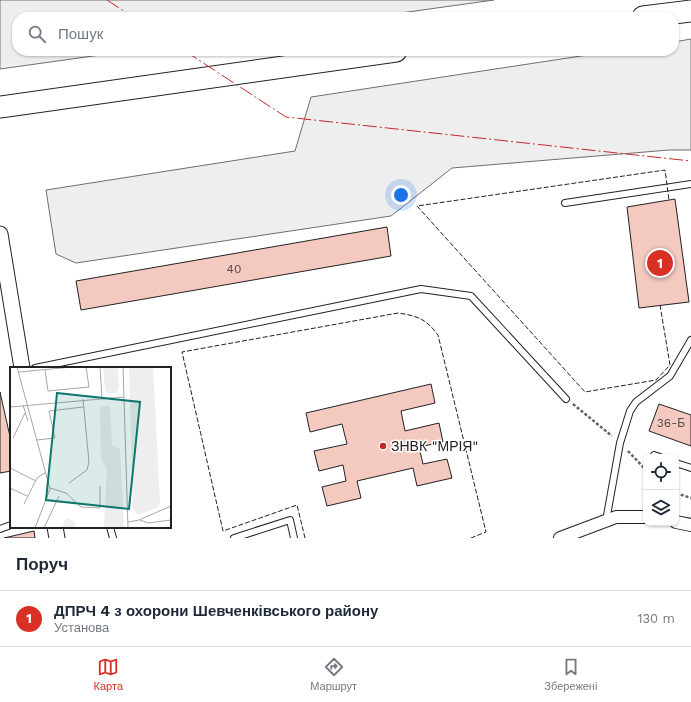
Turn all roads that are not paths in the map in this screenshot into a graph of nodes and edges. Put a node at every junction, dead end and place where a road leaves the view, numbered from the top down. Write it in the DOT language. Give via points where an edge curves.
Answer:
graph roads {
  1 [pos="691,11"];
  2 [pos="679,12"];
  3 [pos="361,56"];
  4 [pos="0,107"];
  5 [pos="691,184"];
  6 [pos="565,203"];
  7 [pos="1,242"];
  8 [pos="691,340"];
  9 [pos="70,361"];
  10 [pos="22,367"];
  11 [pos="40,367"];
  12 [pos="72,367"];
  13 [pos="566,399"];
  14 [pos="679,464"];
  15 [pos="691,468"];
  16 [pos="643,517"];
  17 [pos="606,521"];
  18 [pos="679,523"];
  19 [pos="10,525"];
  20 [pos="691,525"];
  21 [pos="0,528"];
  22 [pos="55,528"];
  23 [pos="110,528"];
  24 [pos="57,538"];
  25 [pos="113,538"];
  26 [pos="234,538"];
  27 [pos="294,538"];
  28 [pos="560,538"];
  1 -- 2 [label="highway"];
  3 -- 4 [label="highway"];
  5 -- 6 [label="lane"];
  7 -- 10 [label="street"];
  8 -- 17 [label="lane" via="670,376 636,402 630,411 620,443"];
  9 -- 11 [label="lane"];
  9 -- 12 [label="lane"];
  9 -- 13 [label="lane" via="421,288 471,296"];
  14 -- 15 [label="lane"];
  16 -- 17 [label="street" via="616,517"];
  17 -- 28 [label="street"];
  18 -- 20 [label="street"];
  19 -- 21 [label="lane"];
  22 -- 24 [label="street"];
  23 -- 25 [label="lane"];
  26 -- 27 [label="lane" via="290,520"];
}
